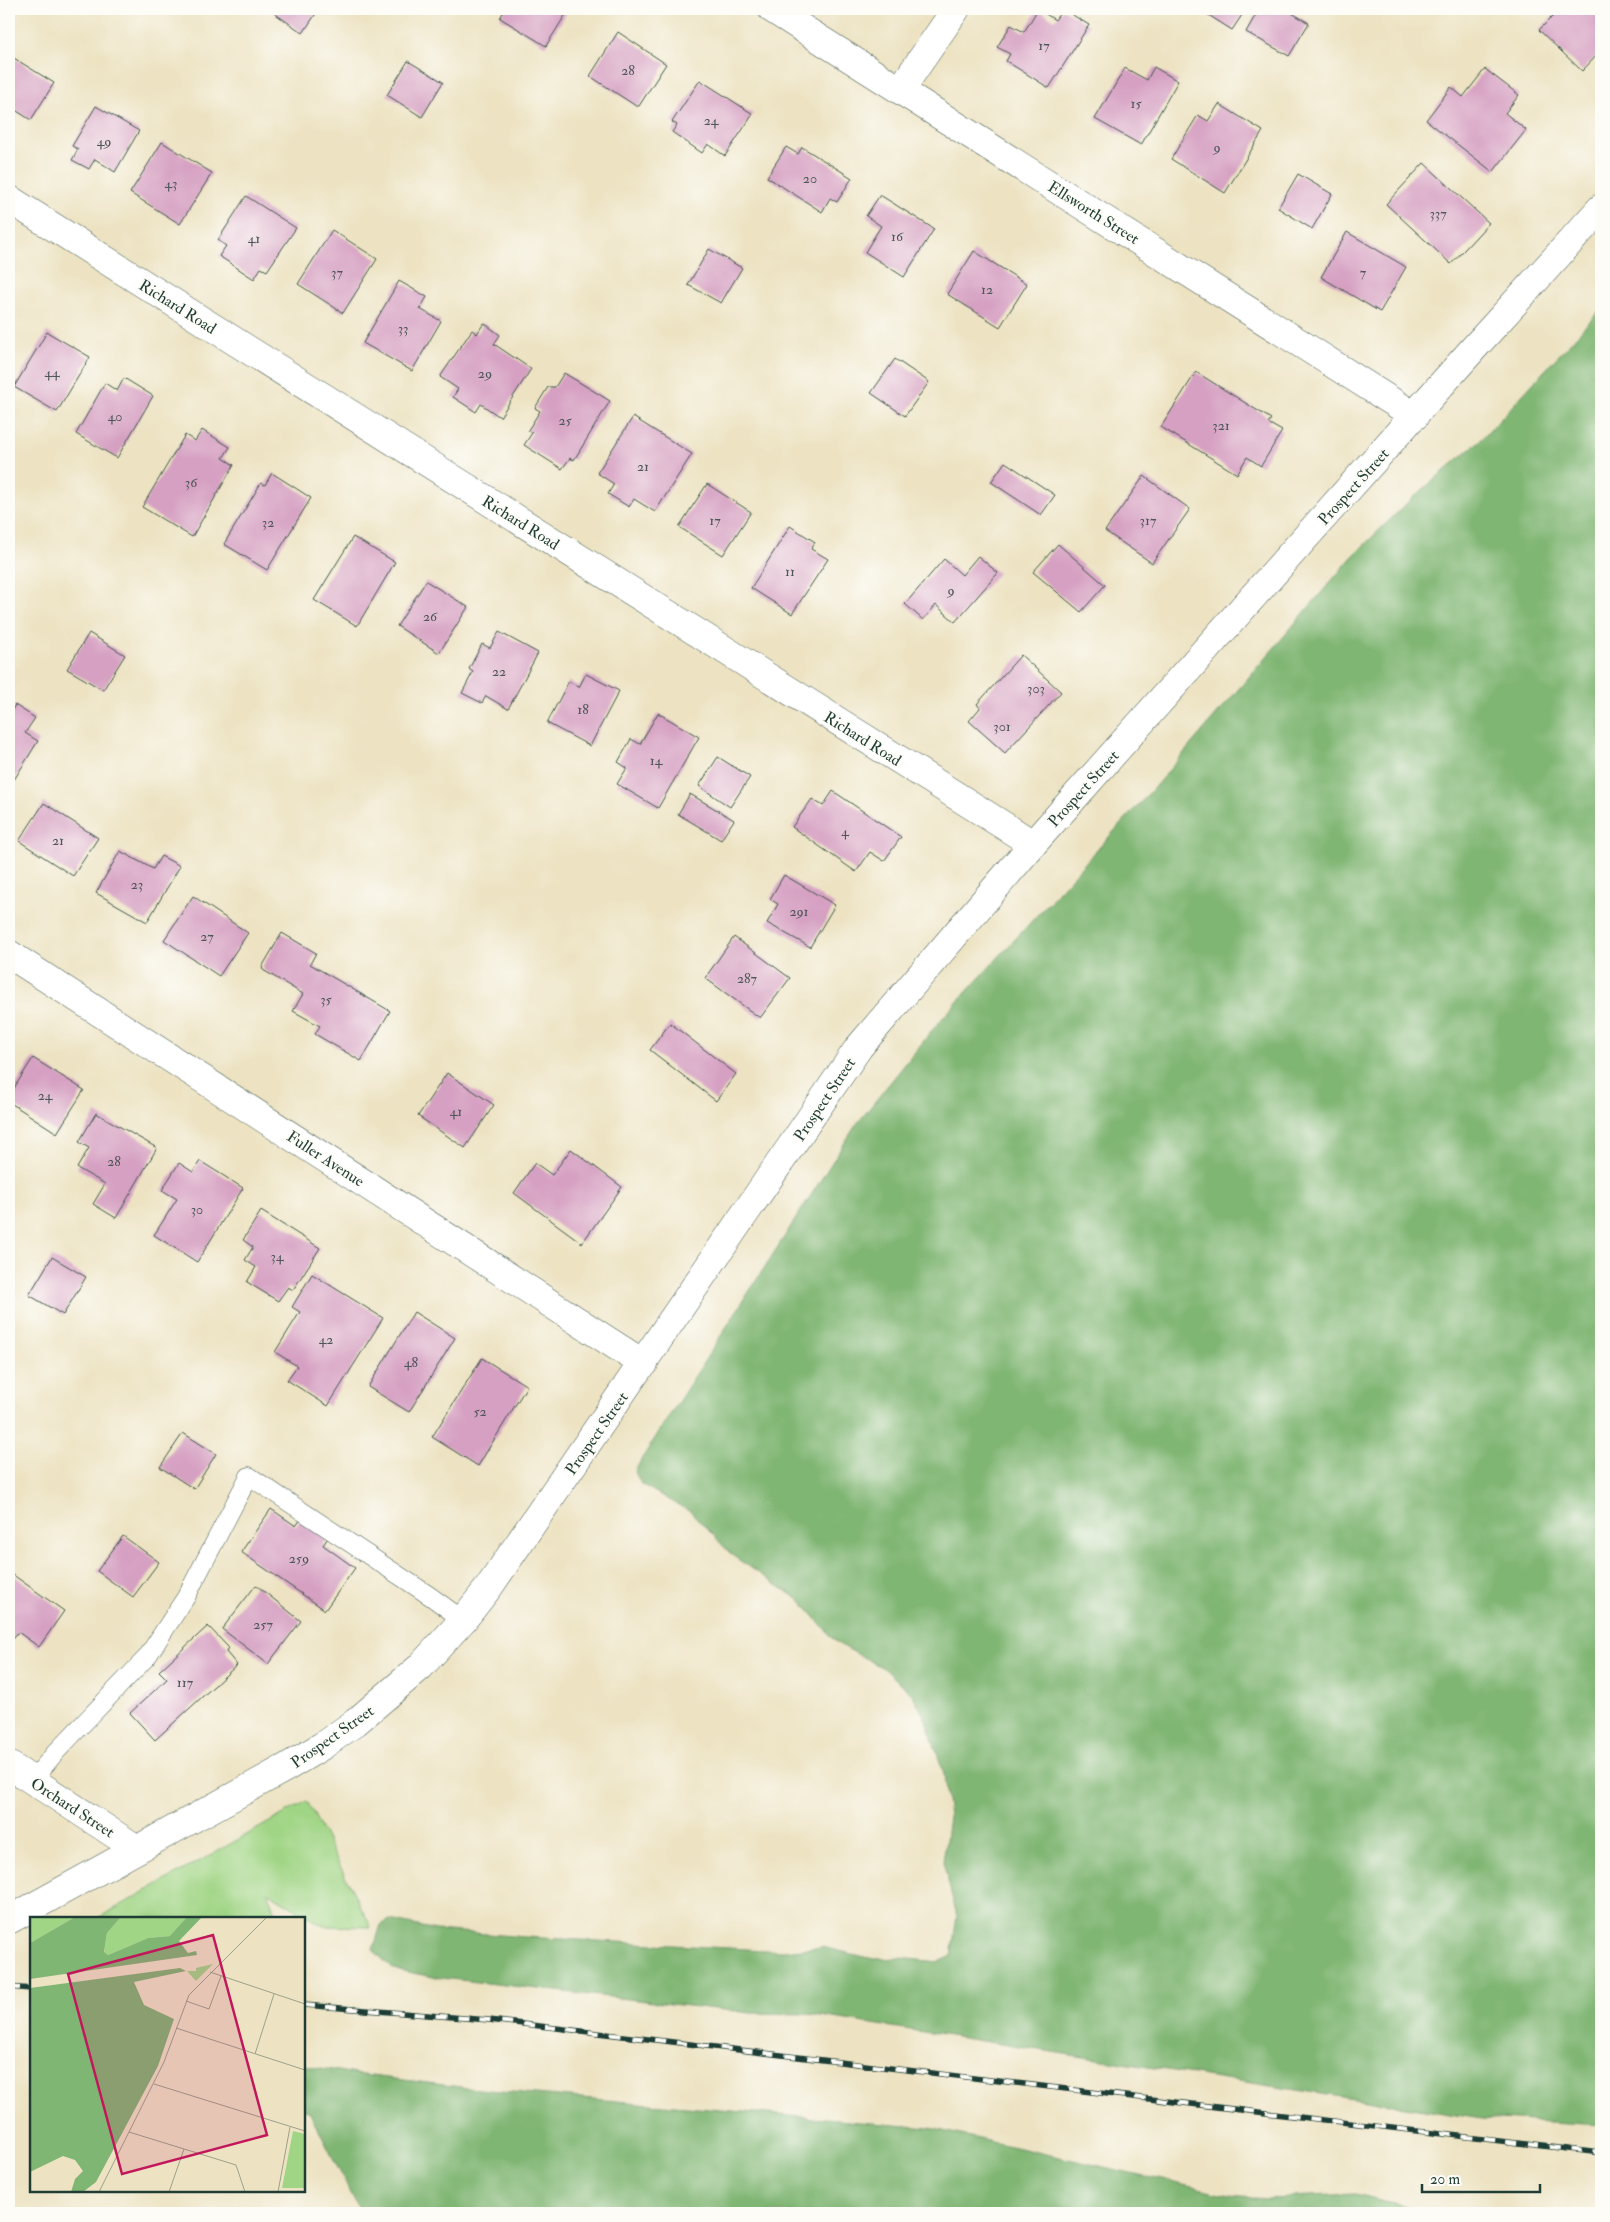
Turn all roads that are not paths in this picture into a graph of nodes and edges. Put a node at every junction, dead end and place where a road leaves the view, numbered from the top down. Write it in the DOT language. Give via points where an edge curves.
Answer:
graph roads {
  1 [pos="772,9"];
  2 [pos="956,9"];
  3 [pos="901,89"];
  4 [pos="9,199"];
  5 [pos="1601,208"];
  6 [pos="1415,416"];
  7 [pos="1033,844"];
  8 [pos="9,954"];
  9 [pos="644,1364"];
  10 [pos="463,1620"];
  11 [pos="9,1765"];
  12 [pos="32,1780"];
  13 [pos="137,1850"];
  14 [pos="9,1920"];
  1 -- 3 [label="street, Ellsworth Street"];
  2 -- 3 [label="street"];
  3 -- 6 [label="street, Ellsworth Street"];
  4 -- 7 [label="street, Richard Road"];
  5 -- 6 [label="street, Prospect Street"];
  6 -- 7 [label="street, Prospect Street"];
  7 -- 9 [label="street, Prospect Street" via="859,1048"];
  8 -- 9 [label="street, Fuller Avenue"];
  9 -- 10 [label="street, Prospect Street"];
  10 -- 12 [label="lane" via="249,1476 186,1597 147,1657"];
  10 -- 13 [label="street, Prospect Street" via="420,1667 356,1722 286,1767"];
  11 -- 12 [label="street, Orchard Street"];
  12 -- 13 [label="street, Orchard Street"];
  13 -- 14 [label="street, Prospect Street"];
}
